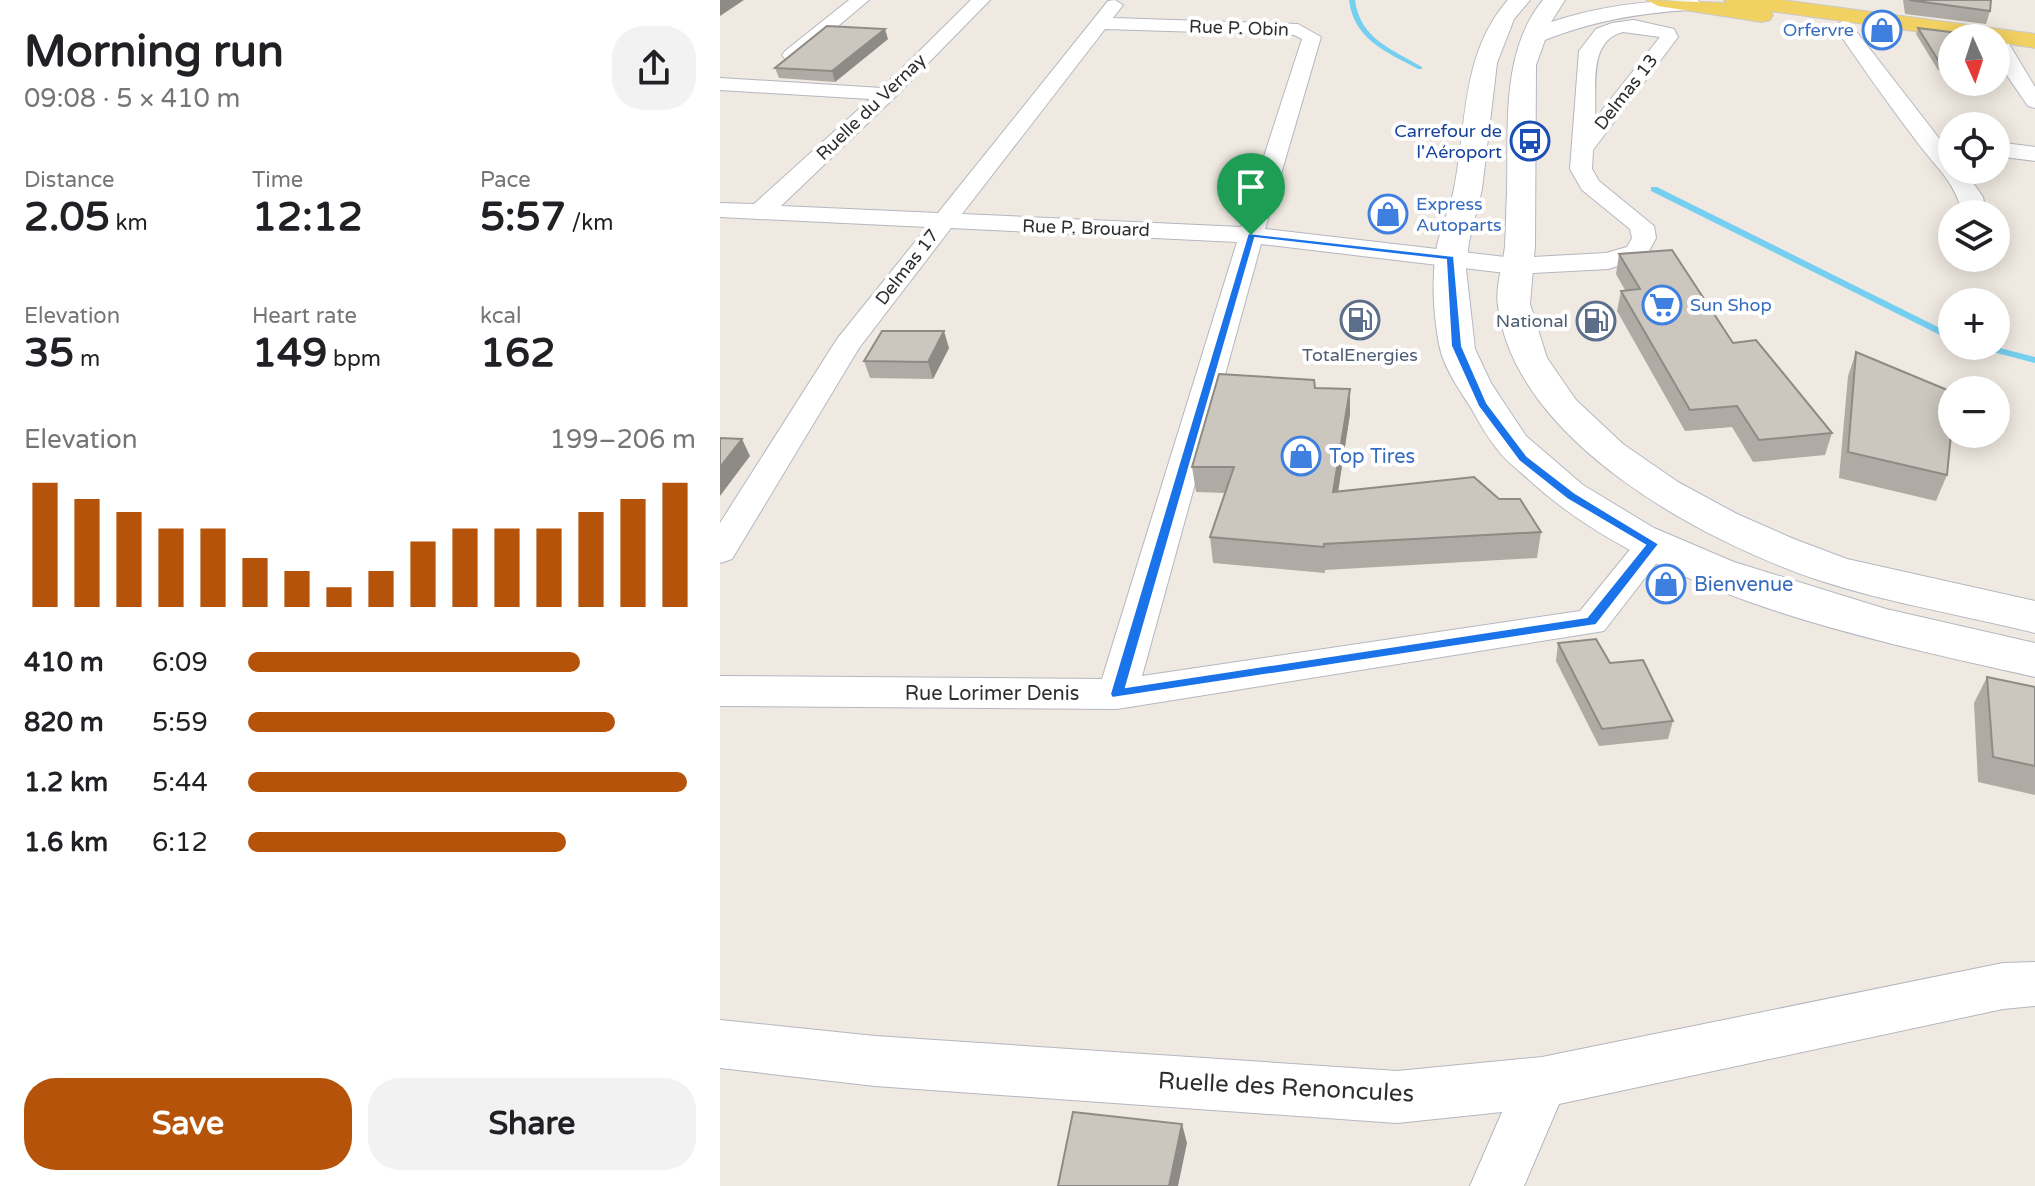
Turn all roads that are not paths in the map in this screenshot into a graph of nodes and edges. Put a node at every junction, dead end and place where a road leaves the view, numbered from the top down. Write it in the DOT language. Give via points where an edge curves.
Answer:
graph roads {
  1 [pos="860,0"];
  2 [pos="981,0"];
  3 [pos="1117,0"];
  4 [pos="1554,0"];
  5 [pos="1658,0"];
  6 [pos="1735,0"];
  7 [pos="1783,0"];
  8 [pos="1838,0"];
  9 [pos="1690,4"];
  10 [pos="1511,13"];
  11 [pos="1102,23"];
  12 [pos="1843,26"];
  13 [pos="2035,26"];
  14 [pos="2035,34"];
  15 [pos="1938,40"];
  16 [pos="2035,41"];
  17 [pos="2010,50"];
  18 [pos="2035,53"];
  19 [pos="2010,65"];
  20 [pos="720,84"];
  21 [pos="753,86"];
  22 [pos="887,94"];
  23 [pos="2035,102"];
  24 [pos="1926,139"];
  25 [pos="1938,141"];
  26 [pos="1584,147"];
  27 [pos="2010,151"];
  28 [pos="1938,152"];
  29 [pos="2035,154"];
  30 [pos="720,210"];
  31 [pos="760,212"];
  32 [pos="943,222"];
  33 [pos="1251,235"];
  34 [pos="1451,258"];
  35 [pos="1514,266"];
  36 [pos="1653,544"];
  37 [pos="720,551"];
  38 [pos="2035,617"];
  39 [pos="2035,660"];
  40 [pos="720,691"];
  41 [pos="1117,694"];
  42 [pos="2035,984"];
  43 [pos="720,1044"];
  44 [pos="1542,1082"];
  45 [pos="1497,1186"];
  1 -- 21 [label="street"];
  2 -- 22 [label="street, Ruelle du Vernay"];
  3 -- 11 [label="street, Delmas 17"];
  4 -- 10 [label="main road" via="1542,15"];
  5 -- 9 [label="main road"];
  6 -- 16 [label="main road"];
  7 -- 14 [label="main road"];
  8 -- 13 [label="main road"];
  9 -- 10 [label="main road" via="1621,10 1561,25"];
  9 -- 12 [label="main road"];
  10 -- 34 [label="main road" via="1494,33 1483,76 1474,156"];
  10 -- 35 [label="main road" via="1524,65 1520,246"];
  11 -- 32 [label="street, Delmas 17"];
  11 -- 33 [label="street, Rue P. Obin" via="1311,34"];
  12 -- 15 [label="main road"];
  12 -- 24 [label="street"];
  17 -- 18 [label="main road"];
  19 -- 23 [label="street"];
  20 -- 21 [label="street"];
  21 -- 22 [label="street"];
  22 -- 31 [label="street, Ruelle du Vernay"];
  24 -- 25 [label="street"];
  24 -- 28 [label="street"];
  26 -- 26 [label="street, Delmas 13" via="1669,37 1667,33 1623,27 1604,32 1591,45"];
  26 -- 35 [label="street, Delmas 13" via="1581,169 1590,185 1642,226 1644,238 1637,252 1608,261"];
  27 -- 29 [label="street"];
  30 -- 31 [label="street, Rue P. Brouard"];
  31 -- 32 [label="street, Rue P. Brouard"];
  32 -- 33 [label="street, Rue P. Brouard"];
  32 -- 37 [label="street, Delmas 17" via="847,345"];
  33 -- 34 [label="street, Rue P. Brouard"];
  33 -- 41 [label="street, Rue P. Obin"];
  34 -- 35 [label="street, Rue P. Brouard"];
  34 -- 36 [label="main road" via="1457,346 1482,403 1523,458 1571,496"];
  35 -- 38 [label="main road" via="1514,315 1535,372 1598,445 1682,503 1830,569"];
  36 -- 39 [label="main road" via="1717,573 1883,627"];
  36 -- 41 [label="street, Rue Lorimer Denis" via="1591,622"];
  40 -- 41 [label="street, Rue Lorimer Denis"];
  42 -- 44 [label="street, Ruelle des Renoncules" via="2003,986"];
  43 -- 44 [label="street, Ruelle des Renoncules" via="875,1061 1397,1097"];
  44 -- 45 [label="street"];
}
